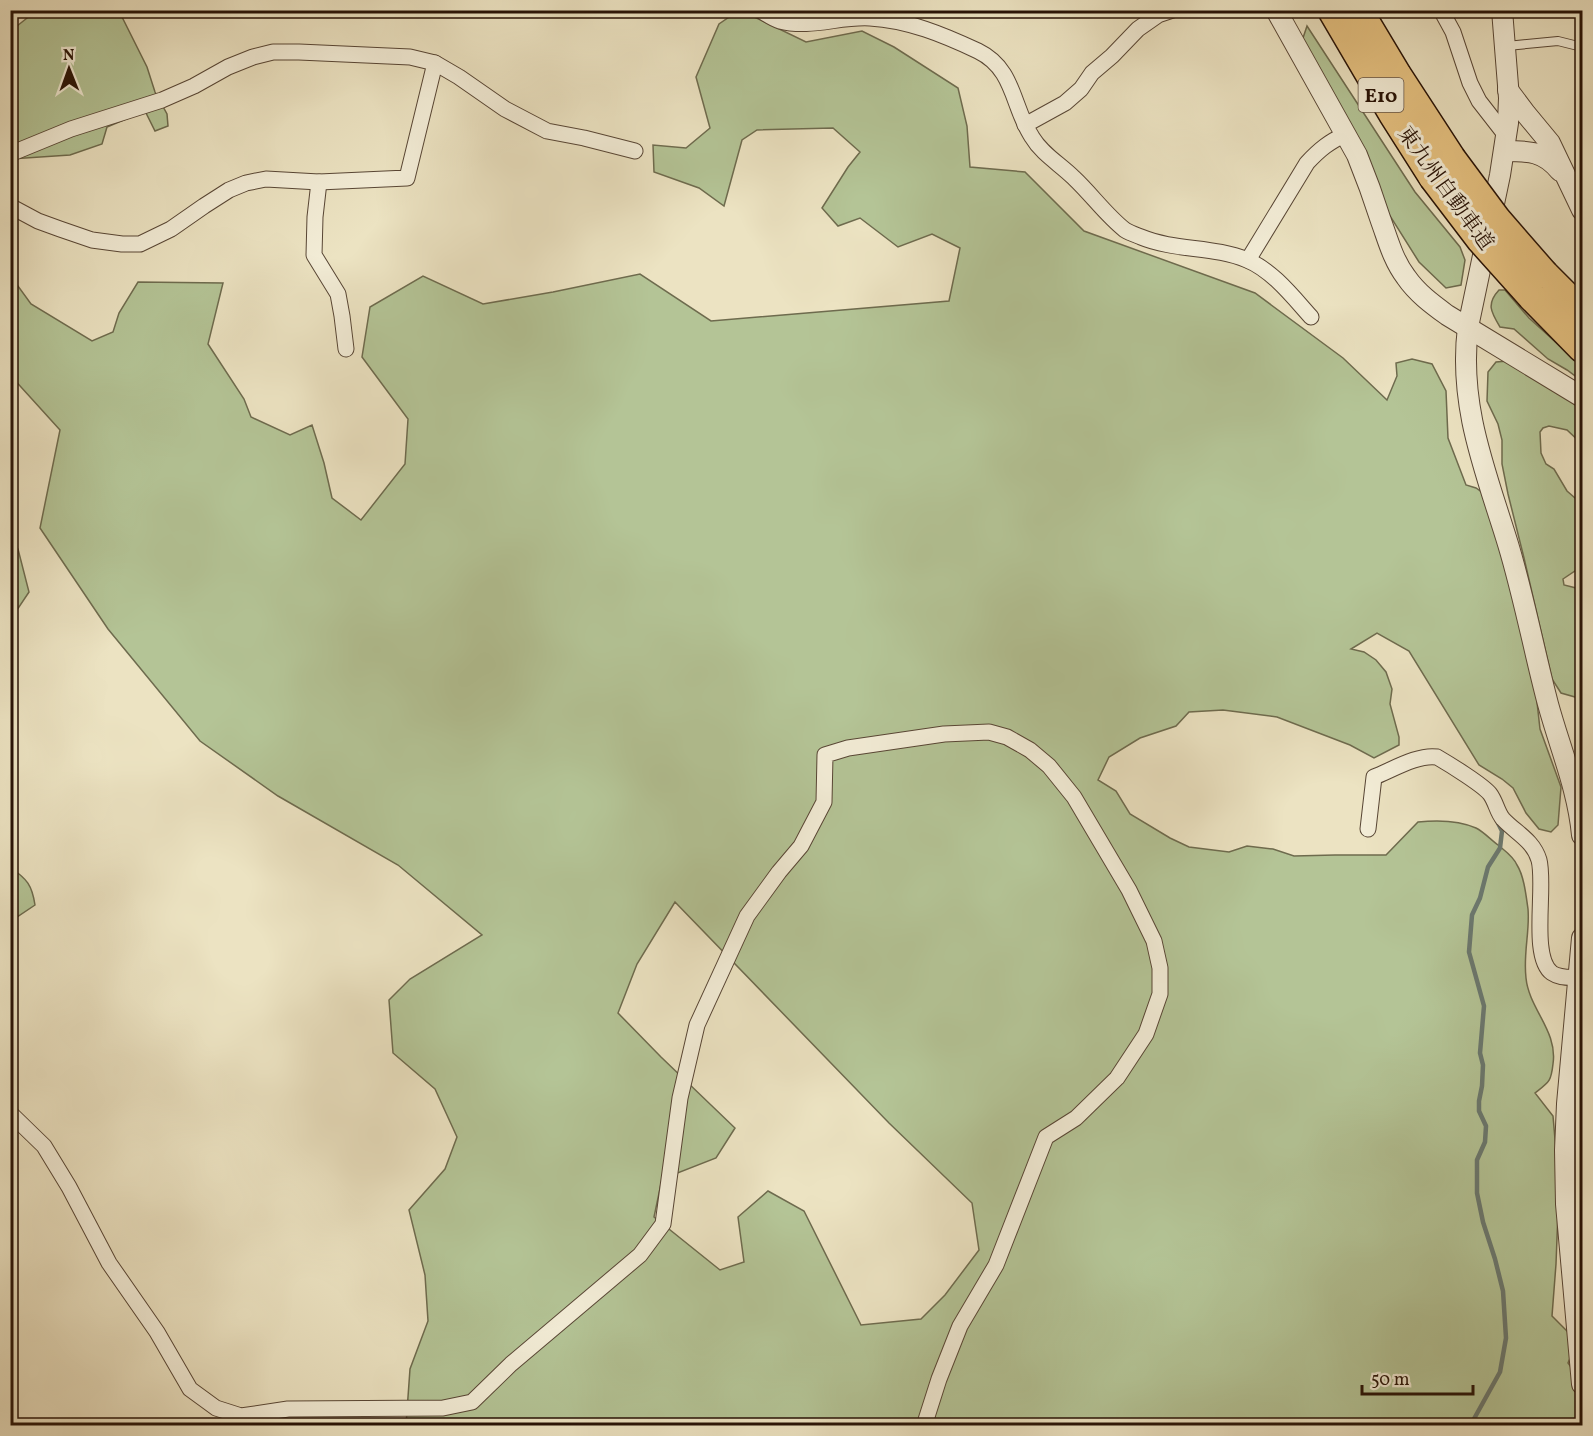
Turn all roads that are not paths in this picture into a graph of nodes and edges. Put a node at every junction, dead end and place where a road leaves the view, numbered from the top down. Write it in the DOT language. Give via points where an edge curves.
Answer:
graph roads {
  1 [pos="760,10"];
  2 [pos="1173,10"];
  3 [pos="1276,10"];
  4 [pos="1332,10"];
  5 [pos="1358,10"];
  6 [pos="1441,10"];
  7 [pos="1502,10"];
  8 [pos="1504,47"];
  9 [pos="1582,47"];
  10 [pos="435,63"];
  11 [pos="1508,90"];
  12 [pos="1025,125"];
  13 [pos="1346,134"];
  14 [pos="1506,144"];
  15 [pos="635,151"];
  16 [pos="10,154"];
  17 [pos="1442,167"];
  18 [pos="319,182"];
  19 [pos="1570,186"];
  20 [pos="10,206"];
  21 [pos="1582,210"];
  22 [pos="1248,260"];
  23 [pos="1538,285"];
  24 [pos="1582,312"];
  25 [pos="1311,317"];
  26 [pos="1468,327"];
  27 [pos="1582,348"];
  28 [pos="346,349"];
  29 [pos="1582,397"];
  30 [pos="1581,814"];
  31 [pos="1368,829"];
  32 [pos="1582,836"];
  33 [pos="1582,938"];
  34 [pos="1579,978"];
  35 [pos="10,1113"];
  36 [pos="1582,1384"];
  37 [pos="924,1425"];
  1 -- 12 [label="street" via="779,20 804,24 870,18 924,28 981,53 1000,69"];
  2 -- 12 [label="street" via="1138,29 1065,103"];
  3 -- 13 [label="street"];
  4 -- 17 [label="highway, 東九州自動車道 / E10" via="1393,114"];
  5 -- 17 [label="highway, 東九州自動車道 / E10" via="1397,75"];
  6 -- 14 [label="street" via="1479,101"];
  7 -- 8 [label="street"];
  8 -- 9 [label="lane" via="1557,41"];
  8 -- 11 [label="street"];
  10 -- 15 [label="street" via="547,131"];
  10 -- 16 [label="street" via="388,55 273,52 228,67 162,100 71,129"];
  10 -- 18 [label="street" via="406,178"];
  11 -- 14 [label="street"];
  11 -- 19 [label="street" via="1550,143"];
  12 -- 22 [label="street" via="1053,160 1127,231 1151,242"];
  13 -- 22 [label="street" via="1328,143 1307,163"];
  13 -- 26 [label="street" via="1367,177 1401,271 1430,302"];
  14 -- 19 [label="street" via="1543,156"];
  14 -- 26 [label="street"];
  17 -- 23 [label="highway, 東九州自動車道 / E10, bridge" via="1497,220"];
  18 -- 20 [label="street" via="266,179 246,183 140,244 92,240 60,230"];
  18 -- 28 [label="street" via="314,255 338,294"];
  19 -- 21 [label="street"];
  22 -- 25 [label="street" via="1274,278"];
  23 -- 24 [label="highway, 東九州自動車道 / E10"];
  23 -- 27 [label="highway, 東九州自動車道 / E10"];
  26 -- 29 [label="street"];
  26 -- 30 [label="street" via="1467,374 1474,432"];
  30 -- 32 [label="street"];
  31 -- 34 [label="street" via="1374,777 1419,758 1437,758 1484,788 1501,817 1523,835 1539,861 1541,949 1545,965 1555,975"];
  33 -- 34 [label="street"];
  34 -- 36 [label="street" via="1565,1150"];
  35 -- 37 [label="street" via="44,1146 109,1263 157,1332 190,1389 216,1408 241,1416 288,1409 442,1408 472,1402 640,1255 663,1224 680,1098 698,1025 747,916 801,846 824,802 825,755 944,734 989,732 1007,737 1048,766 1080,807 1154,941 1160,994 1146,1034 1117,1078 1076,1118 1046,1137 996,1265 960,1326"];
}
